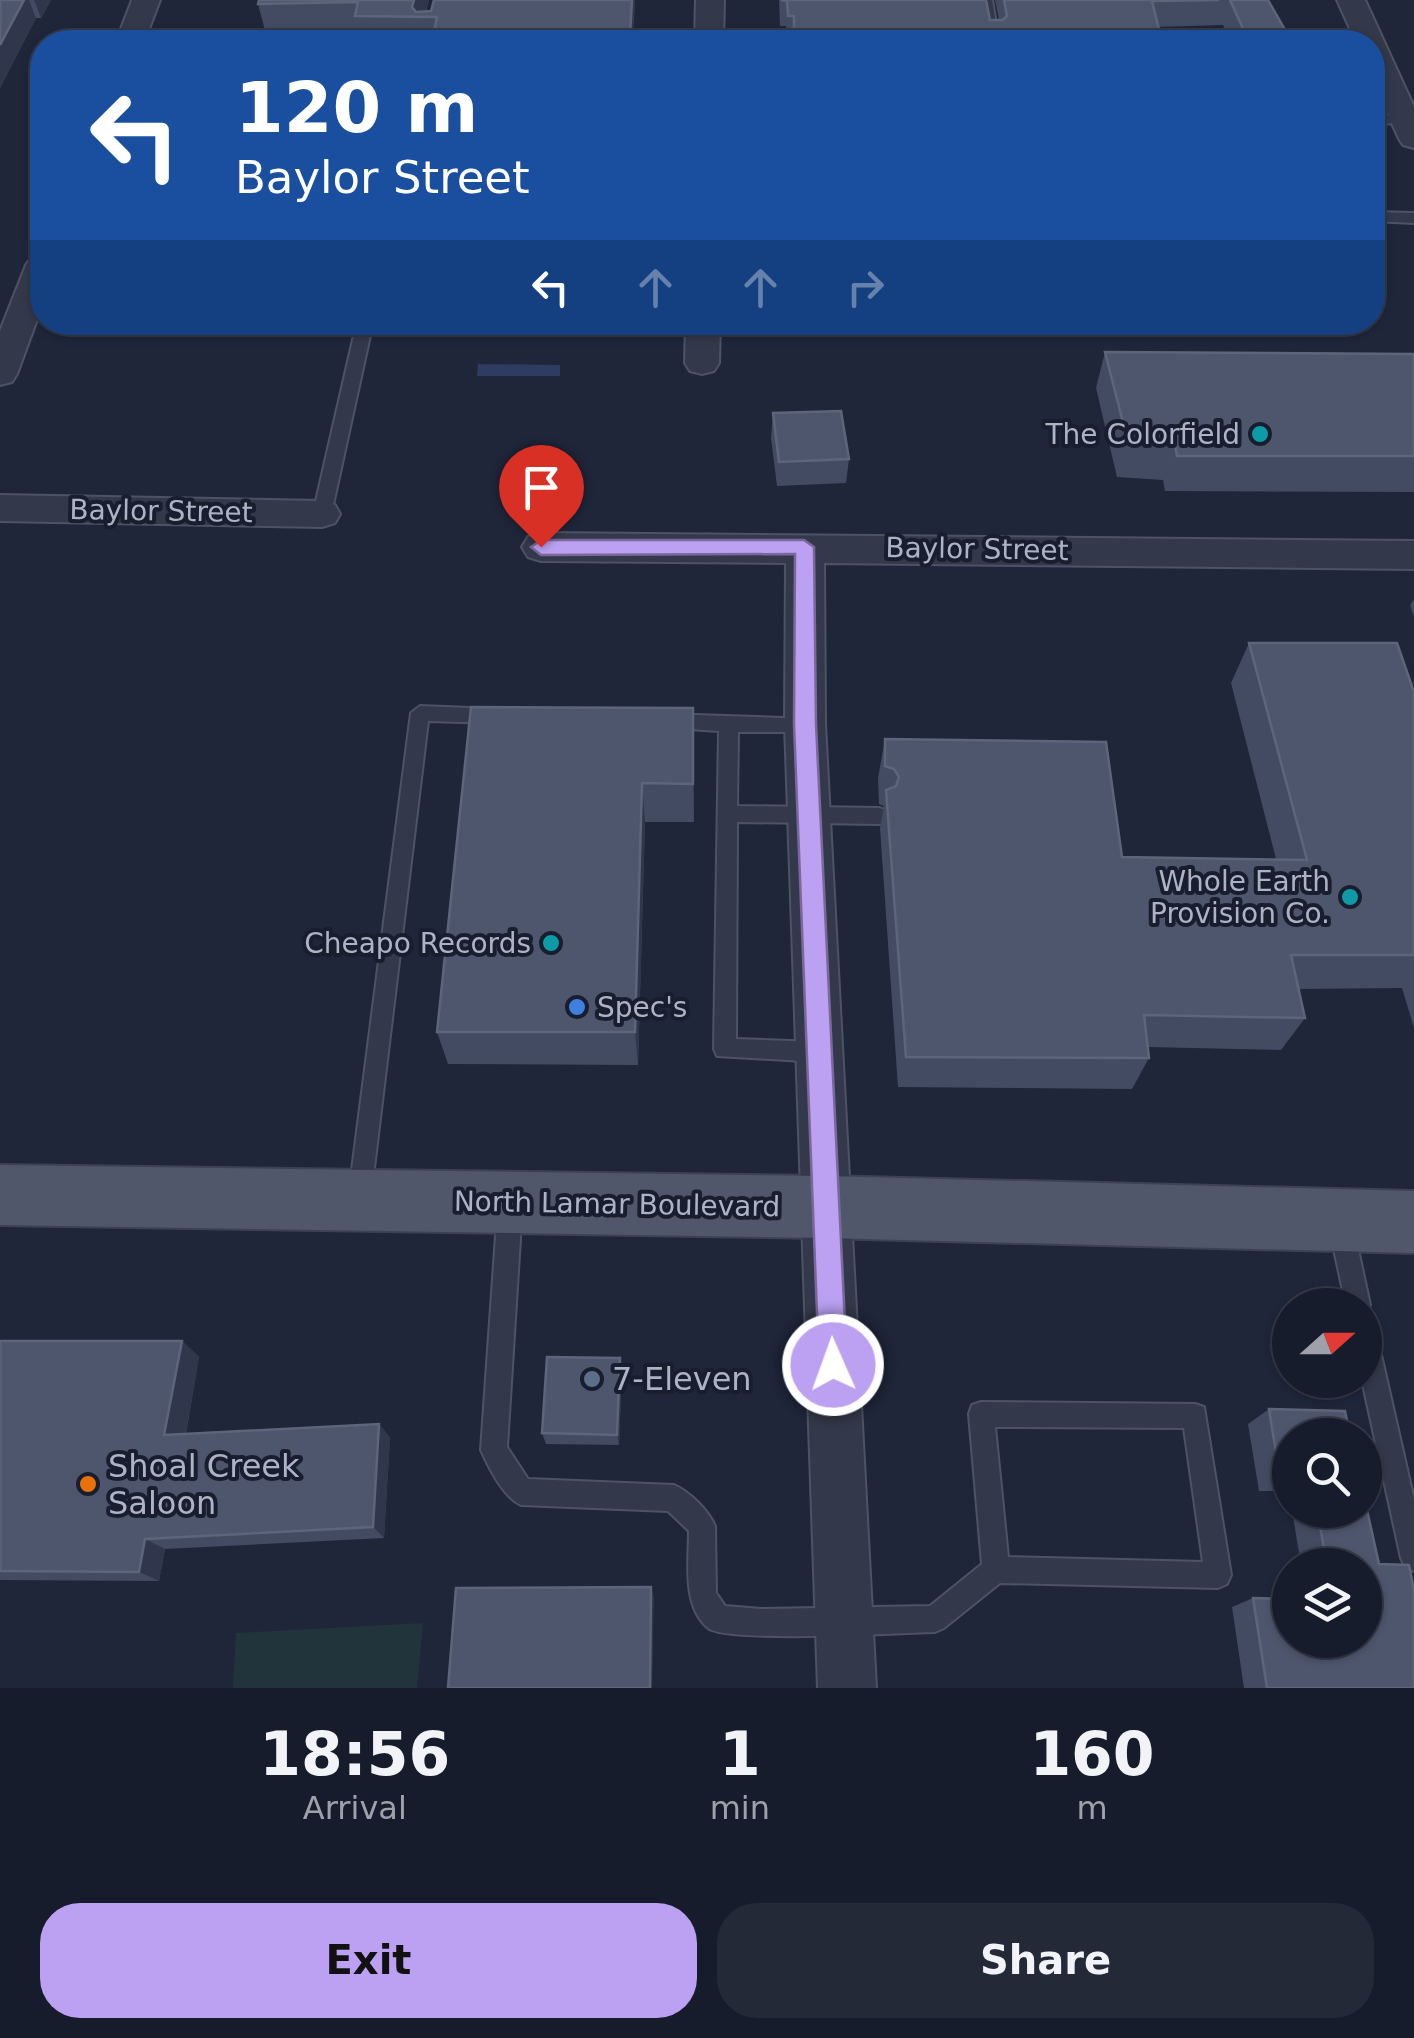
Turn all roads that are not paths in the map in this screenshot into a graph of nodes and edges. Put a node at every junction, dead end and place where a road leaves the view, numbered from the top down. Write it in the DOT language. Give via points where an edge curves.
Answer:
graph roads {
  1 [pos="146,0"];
  2 [pos="710,0"];
  3 [pos="986,0"];
  4 [pos="1351,0"];
  5 [pos="135,30"];
  6 [pos="709,30"];
  7 [pos="991,30"];
  8 [pos="1364,30"];
  9 [pos="1385,73"];
  10 [pos="1385,122"];
  11 [pos="1411,126"];
  12 [pos="1385,217"];
  13 [pos="1414,218"];
  14 [pos="30,297"];
  15 [pos="362,335"];
  16 [pos="702,335"];
  17 [pos="702,363"];
  18 [pos="0,374"];
  19 [pos="0,508"];
  20 [pos="322,514"];
  21 [pos="541,547"];
  22 [pos="804,547"];
  23 [pos="1414,556"];
  24 [pos="516,716"];
  25 [pos="651,722"];
  26 [pos="728,724"];
  27 [pos="805,724"];
  28 [pos="727,814"];
  29 [pos="810,815"];
  30 [pos="879,816"];
  31 [pos="820,1052"];
  32 [pos="0,1196"];
  33 [pos="359,1200"];
  34 [pos="510,1202"];
  35 [pos="826,1207"];
  36 [pos="1339,1220"];
  37 [pos="1414,1222"];
  38 [pos="1354,1288"];
  39 [pos="1379,1398"];
  40 [pos="1414,1558"];
  41 [pos="996,1570"];
  42 [pos="844,1619"];
  43 [pos="847,1688"];
  1 -- 5 [label="street"];
  2 -- 6 [label="street"];
  3 -- 7 [label="lane"];
  4 -- 8 [label="street"];
  9 -- 11 [label="street"];
  10 -- 11 [label="lane"];
  12 -- 13 [label="lane"];
  14 -- 18 [label="street"];
  15 -- 20 [label="lane"];
  16 -- 17 [label="street"];
  19 -- 20 [label="street, Baylor Street"];
  21 -- 22 [label="street, Baylor Street"];
  22 -- 23 [label="street, Baylor Street"];
  22 -- 27 [label="street"];
  24 -- 33 [label="lane" via="420,713"];
  25 -- 26 [label="lane"];
  26 -- 27 [label="lane"];
  26 -- 28 [label="lane"];
  27 -- 29 [label="street"];
  28 -- 29 [label="lane"];
  28 -- 31 [label="lane" via="726,1049"];
  29 -- 30 [label="lane"];
  29 -- 31 [label="street"];
  31 -- 35 [label="street"];
  32 -- 33 [label="main road, North Lamar Boulevard"];
  33 -- 34 [label="main road, North Lamar Boulevard"];
  34 -- 35 [label="main road, North Lamar Boulevard"];
  34 -- 42 [label="lane" via="494,1450 520,1492 674,1498 702,1526 703,1597 718,1619"];
  35 -- 36 [label="main road, North Lamar Boulevard"];
  35 -- 42 [label="street"];
  36 -- 37 [label="main road, North Lamar Boulevard"];
  36 -- 38 [label="lane"];
  39 -- 40 [label="lane"];
  41 -- 41 [label="lane" via="1218,1575 1195,1416 981,1414"];
  41 -- 42 [label="lane" via="934,1619"];
  42 -- 43 [label="street"];
}
